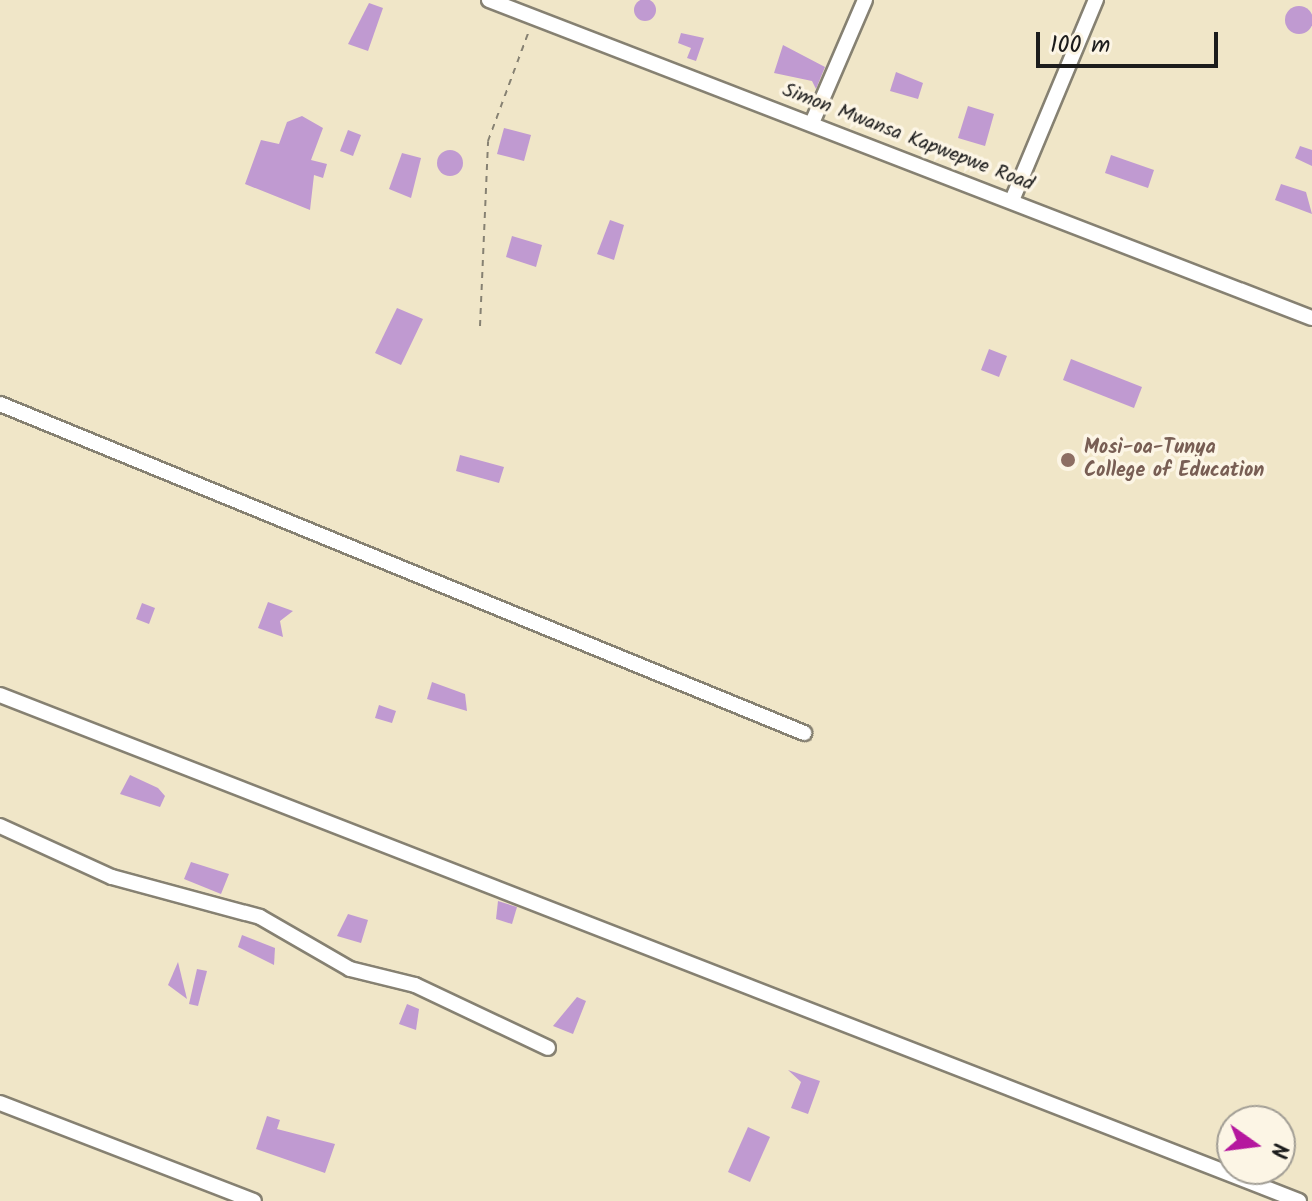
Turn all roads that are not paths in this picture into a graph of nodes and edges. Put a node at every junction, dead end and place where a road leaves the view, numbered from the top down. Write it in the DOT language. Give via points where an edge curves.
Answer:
graph roads {
  1 [pos="489,0"];
  2 [pos="865,0"];
  3 [pos="1096,0"];
  4 [pos="812,123"];
  5 [pos="1013,198"];
  6 [pos="1312,318"];
  7 [pos="0,404"];
  8 [pos="0,695"];
  9 [pos="804,733"];
  10 [pos="0,826"];
  11 [pos="548,1048"];
  12 [pos="0,1103"];
  13 [pos="254,1201"];
  14 [pos="1299,1201"];
  1 -- 4 [label="street, Simon Mwansa Kapwepwe Road"];
  2 -- 4 [label="street"];
  3 -- 5 [label="street"];
  4 -- 5 [label="street, Simon Mwansa Kapwepwe Road"];
  5 -- 6 [label="street, Simon Mwansa Kapwepwe Road"];
  7 -- 9 [label="street"];
  8 -- 14 [label="street"];
  10 -- 11 [label="street" via="112,877 260,917 350,969 415,985"];
  12 -- 13 [label="street"];
}
